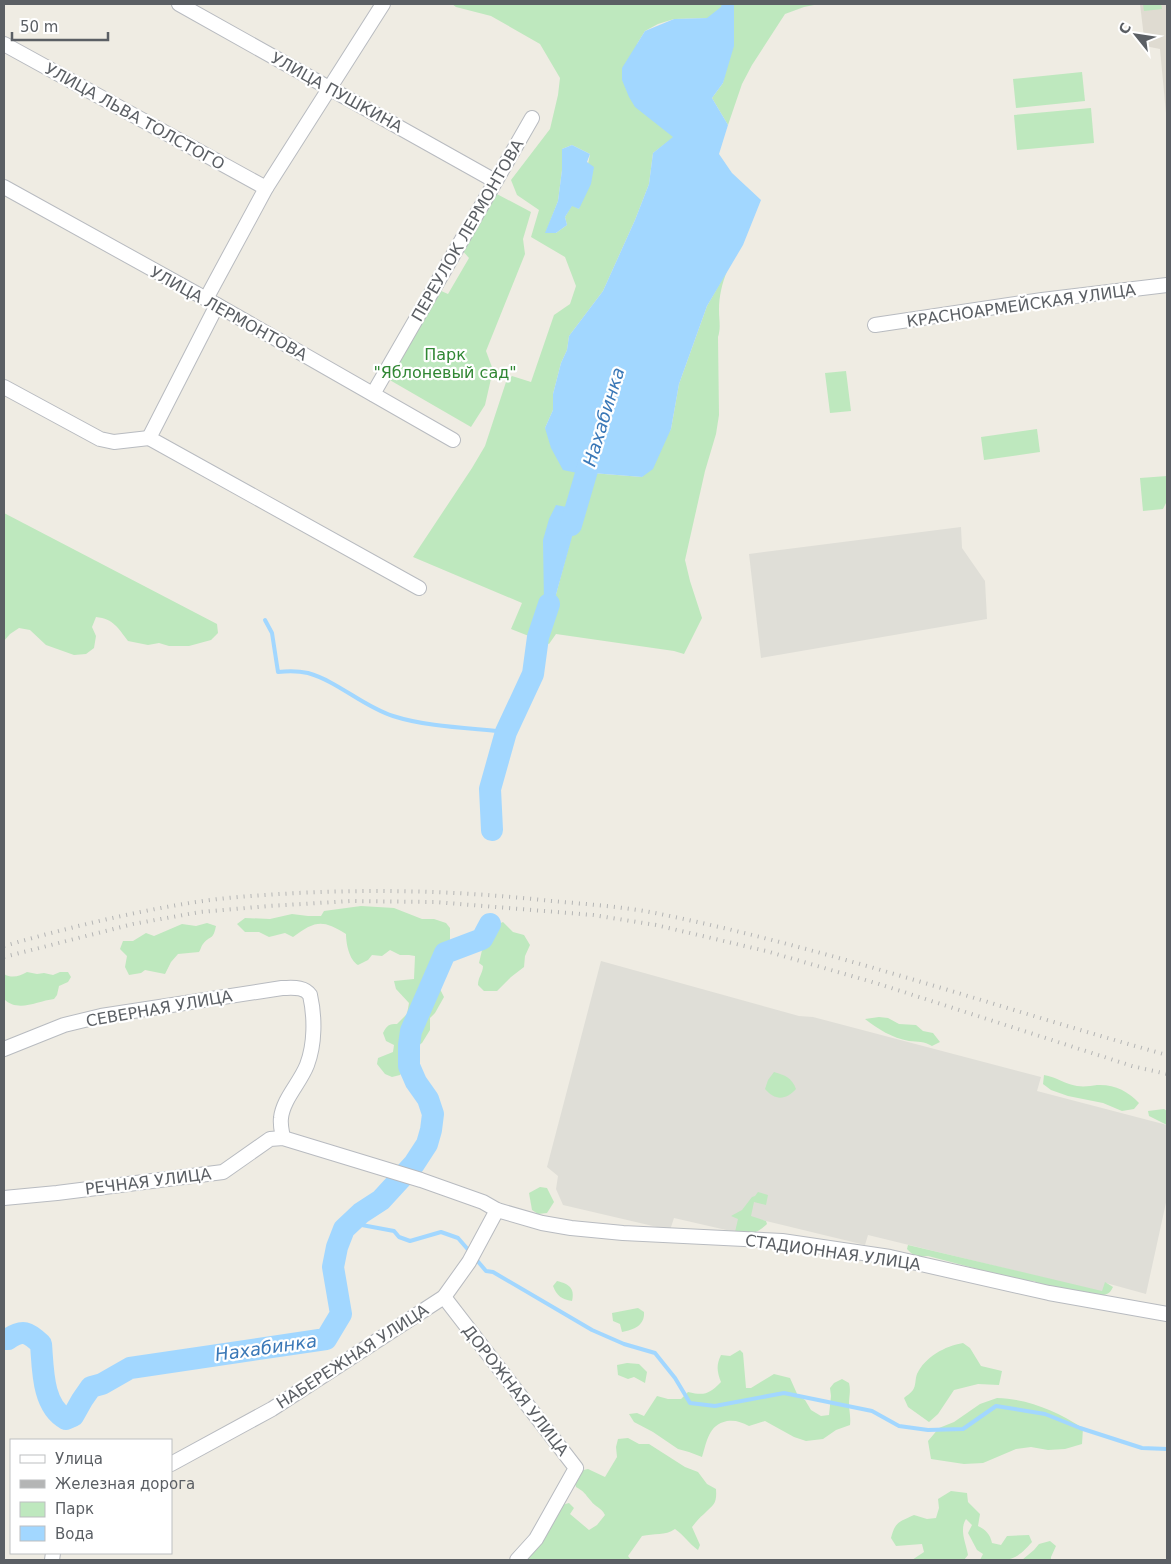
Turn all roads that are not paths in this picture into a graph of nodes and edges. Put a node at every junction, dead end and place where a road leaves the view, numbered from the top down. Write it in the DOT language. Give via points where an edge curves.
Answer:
graph roads {
  1 [pos="179,4"];
  2 [pos="384,4"];
  3 [pos="4,44"];
  4 [pos="329,88"];
  5 [pos="532,118"];
  6 [pos="495,181"];
  7 [pos="4,188"];
  8 [pos="266,188"];
  9 [pos="1167,285"];
  10 [pos="212,302"];
  11 [pos="875,325"];
  12 [pos="4,387"];
  13 [pos="373,394"];
  14 [pos="149,438"];
  15 [pos="453,440"];
  16 [pos="419,588"];
  17 [pos="4,1049"];
  18 [pos="283,1138"];
  19 [pos="4,1198"];
  20 [pos="497,1210"];
  21 [pos="444,1297"];
  22 [pos="1167,1314"];
  23 [pos="172,1463"];
  24 [pos="517,1560"];
  1 -- 4 [label="street, УЛИЦА ПУШКИНА"];
  2 -- 4 [label="street"];
  3 -- 8 [label="street, УЛИЦА ЛЬВА ТОЛСТОГО"];
  4 -- 6 [label="street, УЛИЦА ПУШКИНА"];
  4 -- 8 [label="street"];
  5 -- 6 [label="street, ПЕРЕУЛОК ЛЕРМОНТОВА"];
  6 -- 13 [label="street, ПЕРЕУЛОК ЛЕРМОНТОВА"];
  7 -- 10 [label="street, УЛИЦА ЛЕРМОНТОВА"];
  8 -- 10 [label="street"];
  9 -- 11 [label="street, КРАСНОАРМЕЙСКАЯ УЛИЦА"];
  10 -- 13 [label="street, УЛИЦА ЛЕРМОНТОВА"];
  10 -- 14 [label="street"];
  12 -- 14 [label="street" via="100,439 114,442"];
  13 -- 15 [label="street, УЛИЦА ЛЕРМОНТОВА"];
  14 -- 16 [label="street"];
  17 -- 18 [label="street, СЕВЕРНАЯ УЛИЦА" via="64,1025 101,1016 282,988 302,989 311,1000 314,1026 308,1064 281,1118"];
  18 -- 19 [label="street, РЕЧНАЯ УЛИЦА" via="270,1139 223,1172"];
  18 -- 20 [label="street, СТАДИОННАЯ УЛИЦА" via="421,1180"];
  20 -- 21 [label="street, НАБЕРЕЖНАЯ УЛИЦА" via="469,1262"];
  20 -- 22 [label="street, СТАДИОННАЯ УЛИЦА" via="571,1228 782,1241 890,1257 1049,1293"];
  21 -- 23 [label="street, НАБЕРЕЖНАЯ УЛИЦА" via="272,1409"];
  21 -- 24 [label="street, ДОРОЖНАЯ УЛИЦА" via="576,1468 536,1539"];
}
